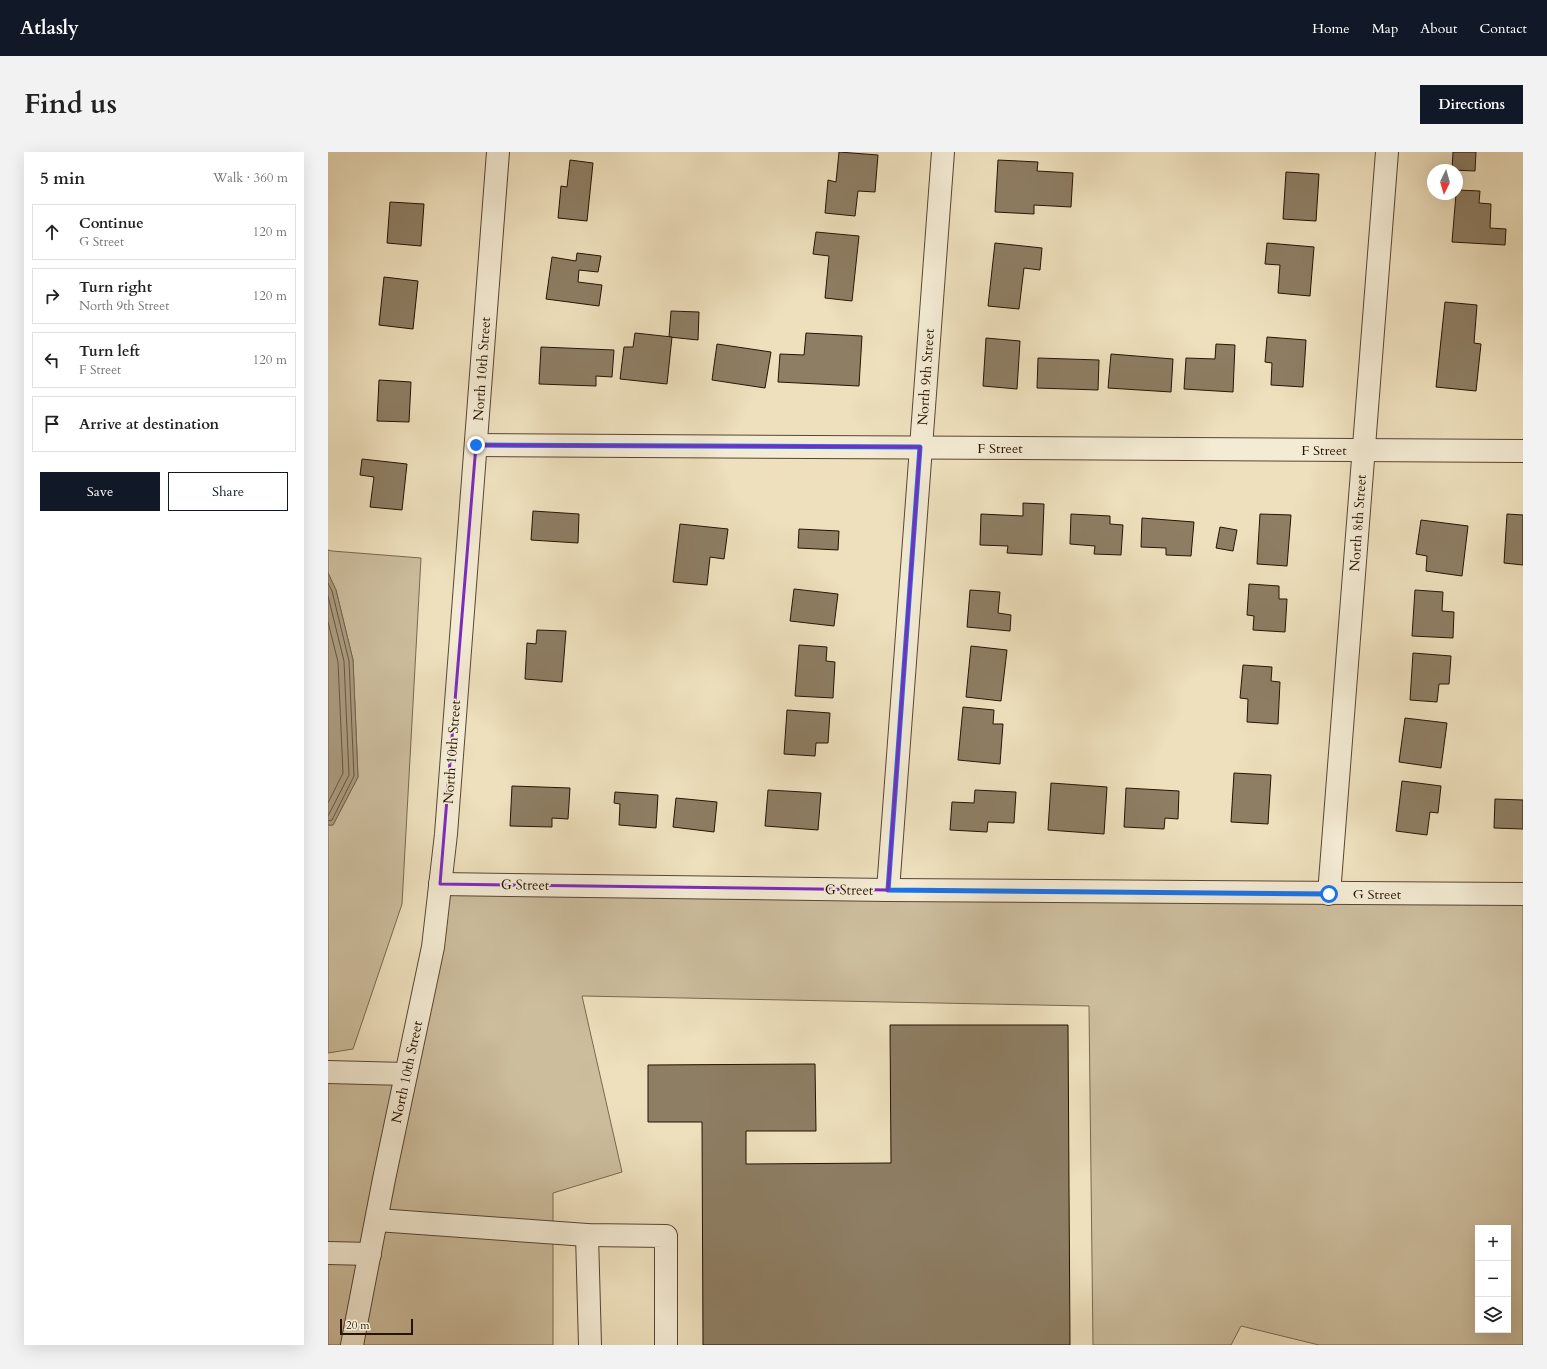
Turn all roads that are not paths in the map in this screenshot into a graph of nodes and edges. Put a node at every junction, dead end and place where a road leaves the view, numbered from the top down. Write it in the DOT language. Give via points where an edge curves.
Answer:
graph roads {
  1 [pos="498,152"];
  2 [pos="943,152"];
  3 [pos="1387,152"];
  4 [pos="476,445"];
  5 [pos="920,447"];
  6 [pos="1364,450"];
  7 [pos="1523,451"];
  8 [pos="440,884"];
  9 [pos="888,890"];
  10 [pos="1329,894"];
  11 [pos="1523,894"];
  12 [pos="328,1072"];
  13 [pos="406,1074"];
  14 [pos="377,1220"];
  15 [pos="587,1235"];
  16 [pos="328,1253"];
  17 [pos="370,1254"];
  18 [pos="352,1345"];
  19 [pos="590,1345"];
  20 [pos="666,1345"];
  1 -- 4 [label="street, North 10th Street"];
  2 -- 5 [label="street, North 9th Street"];
  3 -- 6 [label="street, North 8th Street"];
  4 -- 5 [label="street, F Street"];
  4 -- 8 [label="street, North 10th Street"];
  5 -- 6 [label="street, F Street"];
  5 -- 9 [label="street, North 9th Street"];
  6 -- 7 [label="street, F Street"];
  6 -- 10 [label="street, North 8th Street"];
  8 -- 9 [label="street, G Street"];
  8 -- 13 [label="street, North 10th Street" via="433,947"];
  9 -- 10 [label="street, G Street"];
  10 -- 11 [label="street, G Street"];
  12 -- 13 [label="street"];
  13 -- 14 [label="street, North 10th Street"];
  14 -- 15 [label="street"];
  14 -- 17 [label="street, North 10th Street"];
  15 -- 19 [label="street"];
  15 -- 20 [label="street" via="666,1236"];
  16 -- 17 [label="street"];
  17 -- 18 [label="street, North 10th Street"];
}
